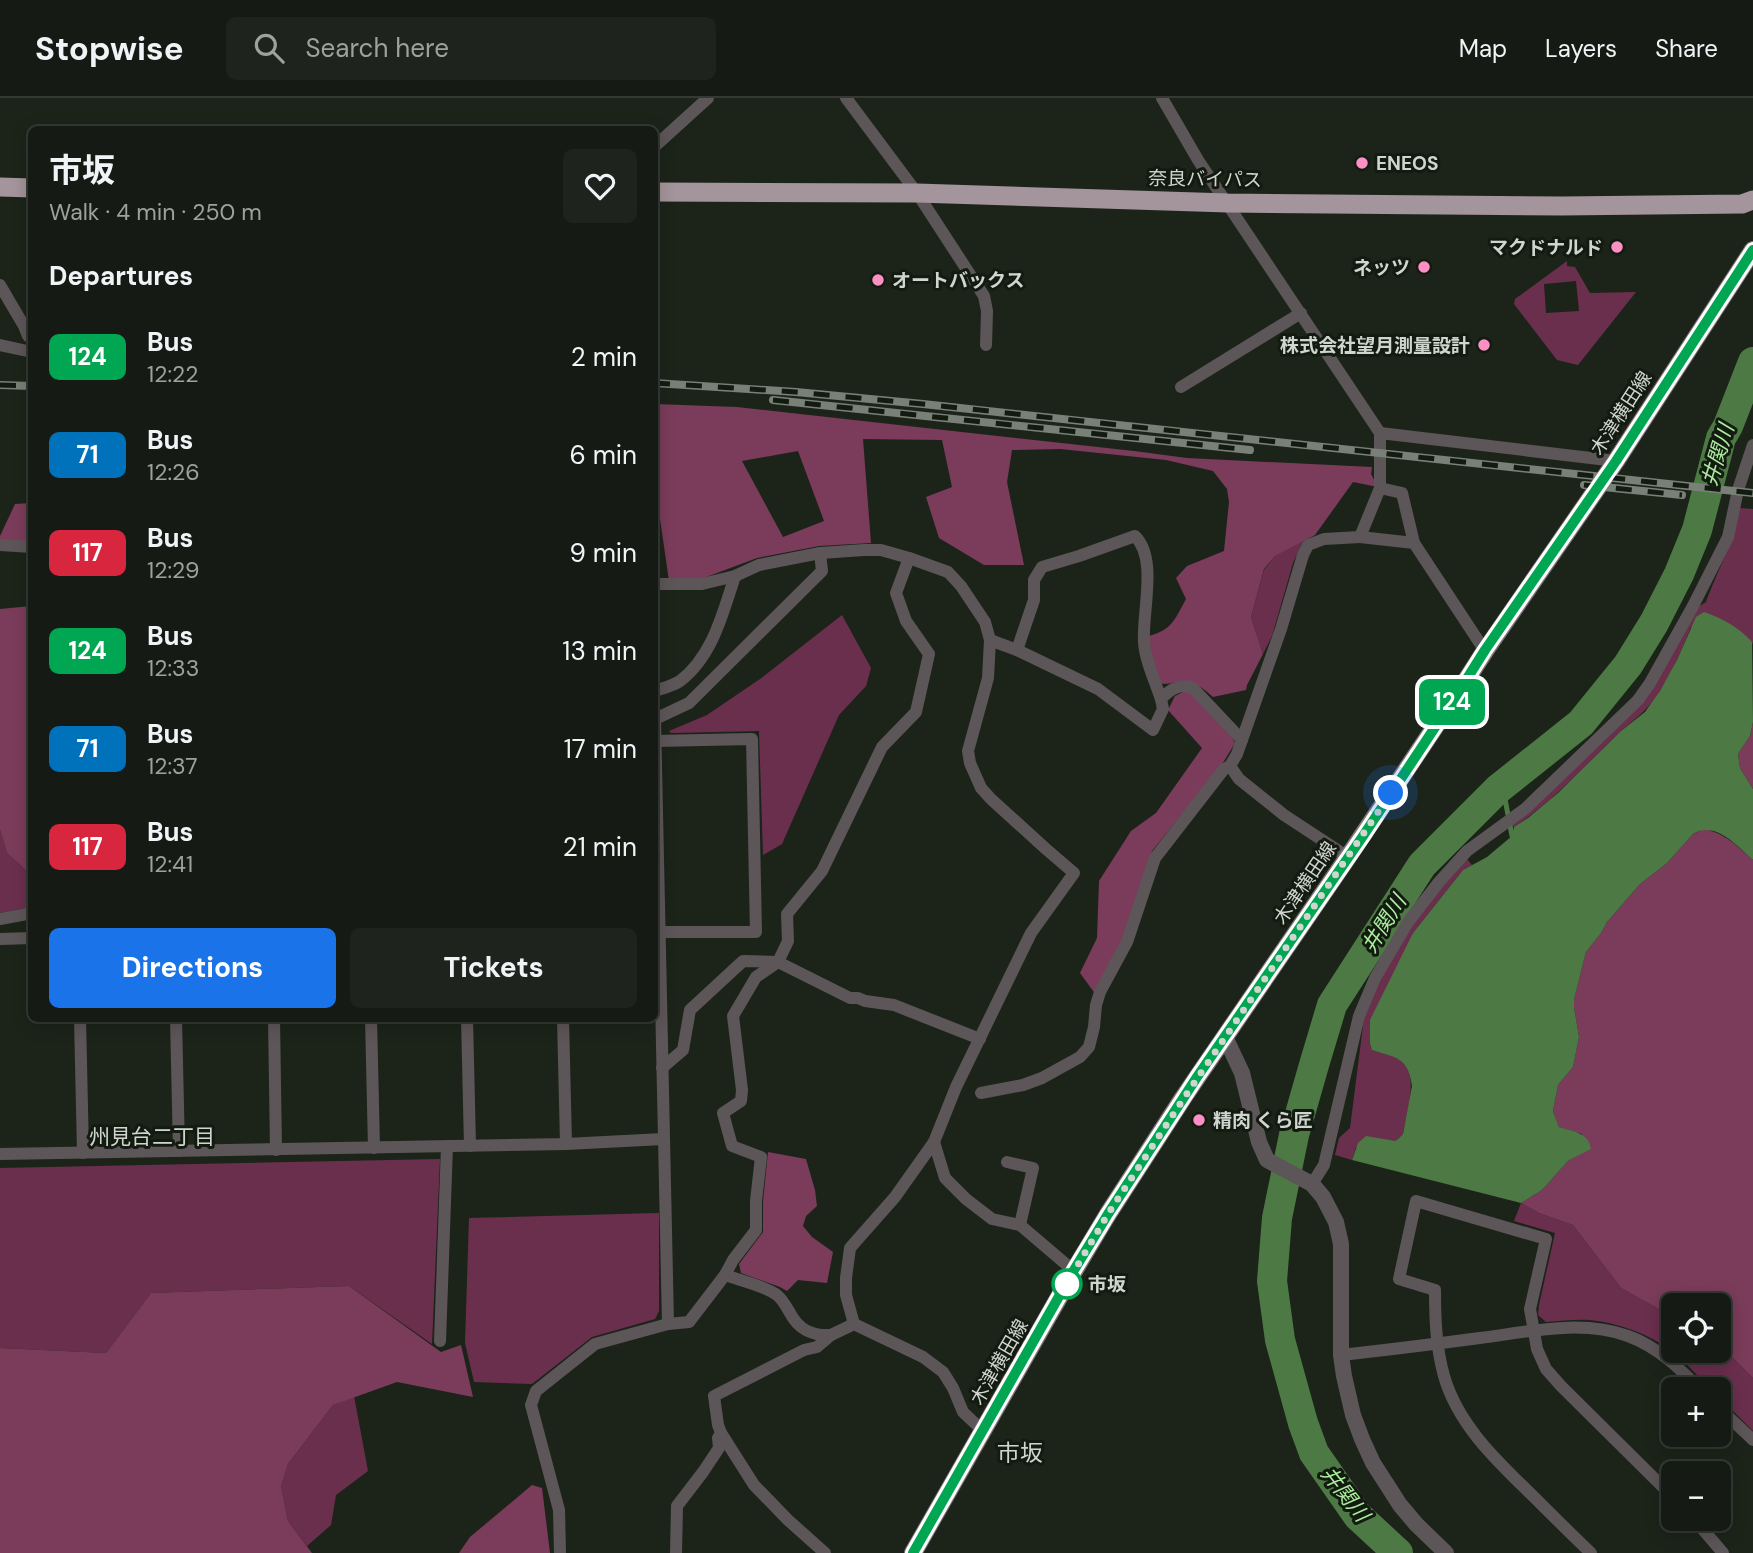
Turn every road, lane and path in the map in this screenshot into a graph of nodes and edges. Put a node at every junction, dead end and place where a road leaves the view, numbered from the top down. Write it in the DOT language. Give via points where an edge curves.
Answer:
graph roads {
  1 [pos="708,98"];
  2 [pos="846,98"];
  3 [pos="1163,98"];
  4 [pos="658,143"];
  5 [pos="0,187"];
  6 [pos="28,188"];
  7 [pos="658,192"];
  8 [pos="917,193"];
  9 [pos="1753,200"];
  10 [pos="1228,204"];
  11 [pos="1753,250"];
  12 [pos="0,285"];
  13 [pos="1301,313"];
  14 [pos="28,335"];
  15 [pos="0,345"];
  16 [pos="986,345"];
  17 [pos="28,351"];
  18 [pos="1181,387"];
  19 [pos="1380,433"];
  20 [pos="1753,445"];
  21 [pos="1616,461"];
  22 [pos="1380,488"];
  23 [pos="1360,537"];
  24 [pos="1414,543"];
  25 [pos="0,545"];
  26 [pos="28,547"];
  27 [pos="820,553"];
  28 [pos="909,558"];
  29 [pos="735,576"];
  30 [pos="658,584"];
  31 [pos="990,640"];
  32 [pos="1017,650"];
  33 [pos="1485,650"];
  34 [pos="658,690"];
  35 [pos="1161,699"];
  36 [pos="658,718"];
  37 [pos="1242,740"];
  38 [pos="658,741"];
  39 [pos="1230,766"];
  40 [pos="1348,858"];
  41 [pos="658,898"];
  42 [pos="28,914"];
  43 [pos="0,919"];
  44 [pos="659,932"];
  45 [pos="28,938"];
  46 [pos="0,939"];
  47 [pos="778,962"];
  48 [pos="80,1022"];
  49 [pos="176,1022"];
  50 [pos="274,1022"];
  51 [pos="371,1022"];
  52 [pos="467,1022"];
  53 [pos="563,1022"];
  54 [pos="1225,1037"];
  55 [pos="980,1039"];
  56 [pos="662,1068"];
  57 [pos="981,1093"];
  58 [pos="663,1139"];
  59 [pos="934,1142"];
  60 [pos="566,1144"];
  61 [pos="447,1146"];
  62 [pos="470,1146"];
  63 [pos="374,1148"];
  64 [pos="276,1150"];
  65 [pos="179,1151"];
  66 [pos="83,1153"];
  67 [pos="0,1154"];
  68 [pos="1007,1162"];
  69 [pos="1307,1182"];
  70 [pos="1020,1225"];
  71 [pos="1074,1270"];
  72 [pos="725,1275"];
  73 [pos="667,1324"];
  74 [pos="854,1324"];
  75 [pos="1533,1331"];
  76 [pos="831,1335"];
  77 [pos="440,1341"];
  78 [pos="1437,1343"];
  79 [pos="1341,1355"];
  80 [pos="1688,1377"];
  81 [pos="1731,1419"];
  82 [pos="983,1431"];
  83 [pos="721,1433"];
  84 [pos="1753,1440"];
  85 [pos="1661,1485"];
  86 [pos="1704,1531"];
  87 [pos="560,1553"];
  88 [pos="676,1553"];
  89 [pos="825,1553"];
  90 [pos="913,1553"];
  91 [pos="1446,1553"];
  92 [pos="1591,1553"];
  93 [pos="1723,1553"];
  1 -- 4 [label="street"];
  2 -- 8 [label="street"];
  3 -- 10 [label="street"];
  5 -- 6 [label="highway"];
  7 -- 8 [label="highway, 奈良バイパス"];
  8 -- 10 [label="highway, 奈良バイパス"];
  8 -- 16 [label="street" via="984,296"];
  9 -- 10 [label="highway, 奈良バイパス" via="1742,204 1562,206"];
  10 -- 13 [label="street"];
  11 -- 21 [label="main road, 木津横田線"];
  12 -- 14 [label="street"];
  13 -- 18 [label="street"];
  13 -- 19 [label="street"];
  15 -- 17 [label="street"];
  19 -- 21 [label="street"];
  19 -- 22 [label="street"];
  20 -- 69 [label="street" via="1728,537 1638,700 1509,821 1467,851 1408,922 1359,1016 1324,1165"];
  21 -- 33 [label="main road, 木津横田線"];
  22 -- 23 [label="street"];
  22 -- 24 [label="street" via="1402,493"];
  23 -- 24 [label="street"];
  23 -- 37 [label="street" via="1308,545"];
  24 -- 33 [label="street"];
  25 -- 26 [label="street"];
  27 -- 28 [label="street" via="881,550"];
  27 -- 29 [label="street" via="759,565"];
  27 -- 36 [label="street" via="822,571 689,703"];
  28 -- 31 [label="street" via="955,579 985,622"];
  28 -- 47 [label="street" via="896,593 906,621 929,654 916,712 882,747 822,871 787,914 788,941"];
  29 -- 30 [label="street" via="702,584"];
  29 -- 34 [label="street" via="708,648 678,683"];
  31 -- 32 [label="street"];
  31 -- 55 [label="street" via="988,678 968,751 970,763 991,799 1074,873 1031,933"];
  32 -- 35 [label="street" via="1098,689 1153,730 1163,709"];
  32 -- 35 [label="street" via="1034,600 1034,580 1042,567 1135,536 1142,543 1148,575 1144,643"];
  33 -- 40 [label="main road, 木津横田線"];
  35 -- 37 [label="street" via="1178,687 1193,688"];
  37 -- 39 [label="street"];
  38 -- 44 [label="street" via="752,739 756,932"];
  39 -- 40 [label="street" via="1239,779 1284,815"];
  39 -- 57 [label="street" via="1155,858 1127,942 1100,992 1089,1047 1042,1078"];
  40 -- 54 [label="main road, 木津横田線"];
  41 -- 44 [label="street"];
  42 -- 43 [label="street"];
  44 -- 56 [label="street"];
  45 -- 46 [label="street"];
  47 -- 55 [label="street" via="850,998 894,1005"];
  47 -- 56 [label="street" via="743,961 690,1010 683,1050"];
  47 -- 72 [label="street" via="756,978 733,1016 741,1101 723,1113 732,1146 761,1157 756,1230"];
  48 -- 66 [label="street"];
  49 -- 65 [label="street"];
  50 -- 64 [label="street"];
  51 -- 63 [label="street"];
  52 -- 62 [label="street"];
  53 -- 60 [label="street"];
  54 -- 69 [label="street" via="1242,1073 1267,1160"];
  54 -- 71 [label="main road, 木津横田線"];
  55 -- 59 [label="street"];
  56 -- 58 [label="street"];
  58 -- 60 [label="street"];
  58 -- 73 [label="street"];
  59 -- 70 [label="street" via="945,1178 992,1219"];
  59 -- 74 [label="street" via="895,1197 850,1248 846,1295"];
  60 -- 62 [label="street"];
  61 -- 62 [label="street"];
  61 -- 63 [label="street"];
  61 -- 77 [label="street"];
  63 -- 64 [label="street"];
  64 -- 65 [label="street"];
  65 -- 66 [label="street"];
  66 -- 67 [label="street"];
  68 -- 70 [label="street" via="1032,1168"];
  69 -- 79 [label="street" via="1331,1211 1341,1244"];
  70 -- 71 [label="street"];
  71 -- 82 [label="main road, 木津横田線"];
  72 -- 73 [label="street" via="688,1322"];
  72 -- 76 [label="street" via="775,1294 804,1330"];
  73 -- 87 [label="street" via="595,1344 536,1391 531,1405 559,1510"];
  74 -- 76 [label="street"];
  74 -- 82 [label="street" via="923,1357 943,1372 963,1412"];
  75 -- 78 [label="street"];
  75 -- 78 [label="street" via="1530,1309 1546,1239 1416,1201 1399,1279 1435,1290"];
  75 -- 80 [label="street" via="1587,1327 1628,1336 1669,1358"];
  75 -- 85 [label="street" via="1541,1359 1553,1378"];
  76 -- 83 [label="street" via="817,1347 714,1396"];
  78 -- 79 [label="street"];
  78 -- 92 [label="street" via="1451,1394 1472,1432"];
  79 -- 91 [label="street" via="1353,1415 1373,1463 1401,1505"];
  81 -- 84 [label="street"];
  82 -- 90 [label="main road, 木津横田線"];
  83 -- 88 [label="street" via="719,1448 677,1506"];
  83 -- 89 [label="street" via="754,1485"];
  86 -- 93 [label="street"];
}
